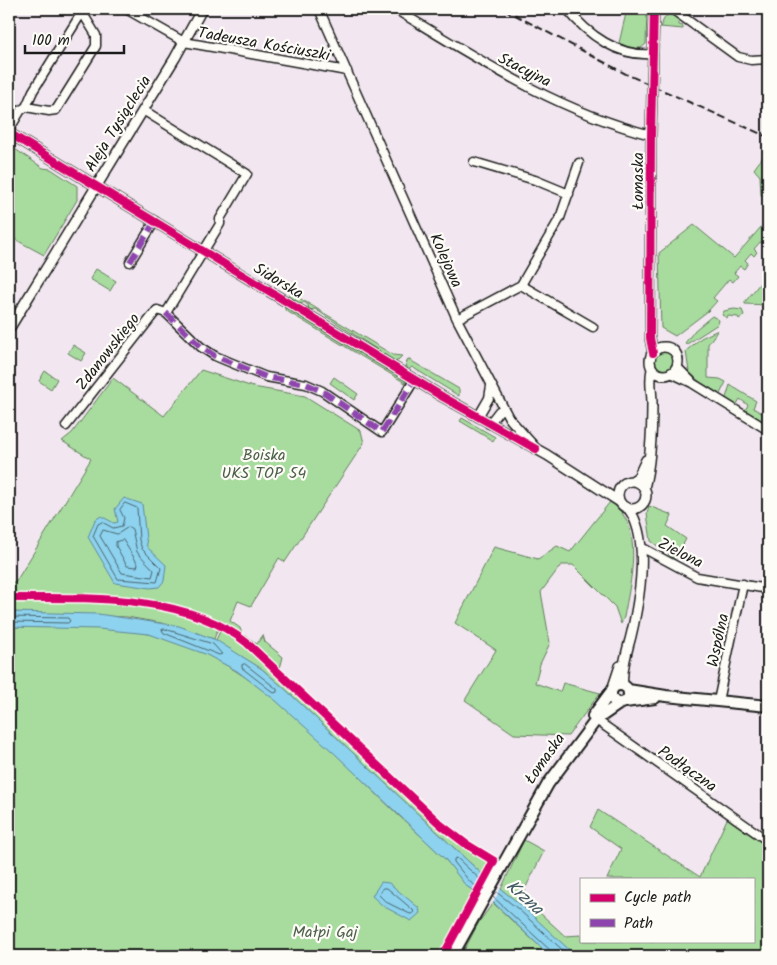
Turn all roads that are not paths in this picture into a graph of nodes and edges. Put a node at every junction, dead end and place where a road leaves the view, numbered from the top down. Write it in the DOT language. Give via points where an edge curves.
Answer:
graph roads {
  1 [pos="126,9"];
  2 [pos="202,9"];
  3 [pos="320,9"];
  4 [pos="395,9"];
  5 [pos="566,9"];
  6 [pos="654,9"];
  7 [pos="672,9"];
  8 [pos="83,10"];
  9 [pos="184,42"];
  10 [pos="653,54"];
  11 [pos="768,59"];
  12 [pos="347,71"];
  13 [pos="26,107"];
  14 [pos="143,110"];
  15 [pos="9,131"];
  16 [pos="651,135"];
  17 [pos="474,162"];
  18 [pos="579,163"];
  19 [pos="96,186"];
  20 [pos="569,194"];
  21 [pos="155,221"];
  22 [pos="203,251"];
  23 [pos="130,262"];
  24 [pos="521,285"];
  25 [pos="166,312"];
  26 [pos="457,319"];
  27 [pos="593,327"];
  28 [pos="9,329"];
  29 [pos="651,329"];
  30 [pos="664,347"];
  31 [pos="653,353"];
  32 [pos="652,369"];
  33 [pos="670,372"];
  34 [pos="415,379"];
  35 [pos="491,386"];
  36 [pos="651,393"];
  37 [pos="504,409"];
  38 [pos="478,417"];
  39 [pos="490,424"];
  40 [pos="66,426"];
  41 [pos="768,430"];
  42 [pos="536,449"];
  43 [pos="648,455"];
  44 [pos="632,481"];
  45 [pos="597,486"];
  46 [pos="620,487"];
  47 [pos="644,488"];
  48 [pos="644,503"];
  49 [pos="624,505"];
  50 [pos="640,536"];
  51 [pos="641,547"];
  52 [pos="743,584"];
  53 [pos="768,589"];
  54 [pos="619,689"];
  55 [pos="666,696"];
  56 [pos="718,701"];
  57 [pos="622,703"];
  58 [pos="768,706"];
  59 [pos="594,719"];
  60 [pos="768,841"];
  61 [pos="452,956"];
  1 -- 9 [label="street, Tadeusza Kościuszki"];
  2 -- 9 [label="street, Aleja Tysiąclecia"];
  3 -- 12 [label="street, Kolejowa"];
  4 -- 16 [label="street, Stacyjna" via="530,88 592,115"];
  5 -- 10 [label="street" via="602,40 632,54"];
  6 -- 10 [label="street, Łomaska"];
  7 -- 11 [label="street" via="738,56 751,60"];
  8 -- 13 [label="street" via="32,91"];
  8 -- 13 [label="street" via="96,35 96,46 56,110"];
  9 -- 12 [label="street, Tadeusza Kościuszki"];
  9 -- 14 [label="street, Aleja Tysiąclecia"];
  10 -- 16 [label="street, Łomaska"];
  12 -- 26 [label="street, Kolejowa"];
  13 -- 15 [label="street"];
  14 -- 19 [label="street, Aleja Tysiąclecia"];
  14 -- 22 [label="street, Zdanowskiego" via="247,174"];
  15 -- 19 [label="street, Sidorska"];
  16 -- 29 [label="street, Łomaska"];
  17 -- 20 [label="street"];
  18 -- 20 [label="street"];
  19 -- 21 [label="street, Sidorska"];
  19 -- 28 [label="street, Aleja Tysiąclecia"];
  20 -- 24 [label="street" via="560,218"];
  21 -- 22 [label="street, Sidorska"];
  21 -- 23 [label="street"];
  22 -- 25 [label="street, Zdanowskiego"];
  22 -- 34 [label="street, Sidorska"];
  24 -- 26 [label="street"];
  24 -- 27 [label="street"];
  25 -- 34 [label="street" via="201,347 215,356 266,377 306,384 322,391 382,432"];
  25 -- 40 [label="street, Zdanowskiego" via="156,310"];
  26 -- 35 [label="street, Kolejowa"];
  29 -- 30 [label="street"];
  29 -- 31 [label="street, Łomaska"];
  30 -- 31 [label="street"];
  30 -- 33 [label="street" via="676,354"];
  31 -- 32 [label="street"];
  32 -- 33 [label="street"];
  32 -- 36 [label="street"];
  33 -- 36 [label="street"];
  33 -- 41 [label="street"];
  34 -- 38 [label="street, Sidorska"];
  35 -- 37 [label="street, Kolejowa"];
  35 -- 38 [label="street" via="489,398"];
  36 -- 43 [label="street"];
  37 -- 39 [label="street"];
  37 -- 42 [label="street, Kolejowa"];
  38 -- 39 [label="street, Sidorska"];
  39 -- 42 [label="street, Sidorska"];
  42 -- 45 [label="street, Kolejowa"];
  43 -- 44 [label="street" via="640,473"];
  43 -- 47 [label="street"];
  44 -- 46 [label="street"];
  44 -- 47 [label="street" via="639,482"];
  45 -- 46 [label="street, Kolejowa" via="613,490"];
  45 -- 49 [label="street, Kolejowa"];
  46 -- 49 [label="street" via="618,495"];
  47 -- 48 [label="street"];
  48 -- 49 [label="street" via="637,508"];
  48 -- 50 [label="street" via="640,512"];
  49 -- 50 [label="street"];
  50 -- 51 [label="street"];
  51 -- 52 [label="street, Zielona" via="697,577"];
  51 -- 54 [label="street" via="637,596"];
  52 -- 53 [label="street, Zielona"];
  52 -- 56 [label="street, Wspólna"];
  54 -- 55 [label="main road"];
  54 -- 57 [label="main road" via="629,697"];
  54 -- 57 [label="main road" via="612,700"];
  54 -- 59 [label="main road, Łomaska"];
  55 -- 56 [label="main road"];
  55 -- 57 [label="main road"];
  56 -- 58 [label="main road"];
  57 -- 59 [label="main road"];
  59 -- 60 [label="street, Podłączna"];
  59 -- 61 [label="main road, Łomaska" via="548,784"];
}
